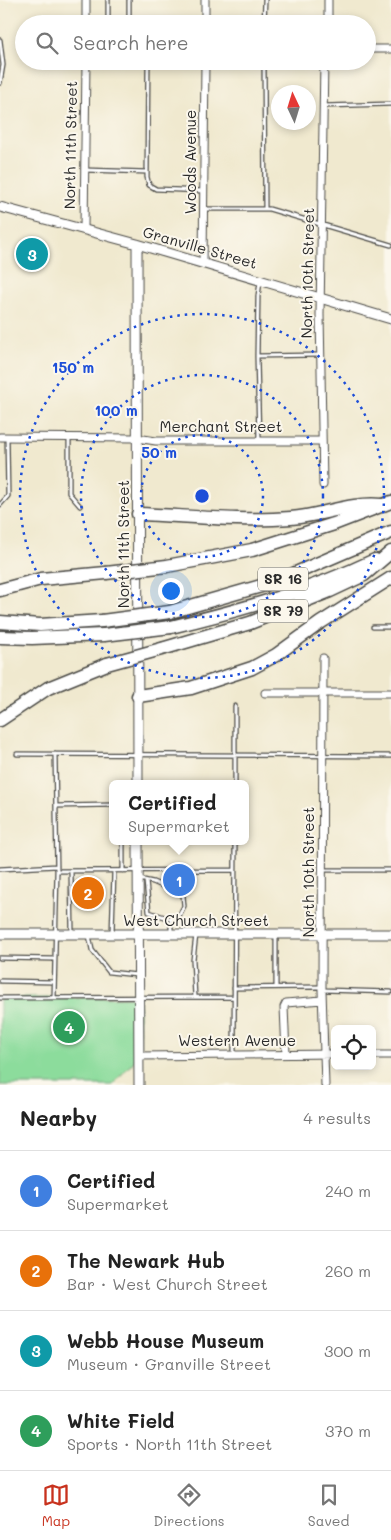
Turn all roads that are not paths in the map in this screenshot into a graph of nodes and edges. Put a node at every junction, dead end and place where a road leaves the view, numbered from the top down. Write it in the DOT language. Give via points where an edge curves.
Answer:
graph roads {
  1 [pos="86,0"];
  2 [pos="108,0"];
  3 [pos="129,0"];
  4 [pos="205,0"];
  5 [pos="264,0"];
  6 [pos="328,0"];
  7 [pos="86,15"];
  8 [pos="108,15"];
  9 [pos="128,15"];
  10 [pos="205,15"];
  11 [pos="264,15"];
  12 [pos="328,15"];
  13 [pos="0,40"];
  14 [pos="376,49"];
  15 [pos="391,49"];
  16 [pos="86,70"];
  17 [pos="148,70"];
  18 [pos="205,70"];
  19 [pos="264,70"];
  20 [pos="324,70"];
  21 [pos="0,83"];
  22 [pos="391,104"];
  23 [pos="324,106"];
  24 [pos="85,170"];
  25 [pos="147,172"];
  26 [pos="205,191"];
  27 [pos="0,207"];
  28 [pos="204,209"];
  29 [pos="265,209"];
  30 [pos="323,225"];
  31 [pos="84,229"];
  32 [pos="137,244"];
  33 [pos="391,245"];
  34 [pos="203,263"];
  35 [pos="261,280"];
  36 [pos="320,298"];
  37 [pos="391,319"];
  38 [pos="320,355"];
  39 [pos="257,356"];
  40 [pos="3,437"];
  41 [pos="69,437"];
  42 [pos="137,438"];
  43 [pos="258,441"];
  44 [pos="322,441"];
  45 [pos="323,485"];
  46 [pos="386,503"];
  47 [pos="0,505"];
  48 [pos="80,506"];
  49 [pos="138,514"];
  50 [pos="391,532"];
  51 [pos="391,552"];
  52 [pos="391,578"];
  53 [pos="0,590"];
  54 [pos="0,622"];
  55 [pos="373,627"];
  56 [pos="391,627"];
  57 [pos="0,637"];
  58 [pos="322,658"];
  59 [pos="265,693"];
  60 [pos="323,693"];
  61 [pos="391,693"];
  62 [pos="138,696"];
  63 [pos="235,706"];
  64 [pos="0,720"];
  65 [pos="17,754"];
  66 [pos="55,754"];
  67 [pos="235,755"];
  68 [pos="322,755"];
  69 [pos="138,756"];
  70 [pos="391,756"];
  71 [pos="138,780"];
  72 [pos="235,780"];
  73 [pos="56,806"];
  74 [pos="109,806"];
  75 [pos="123,845"];
  76 [pos="138,845"];
  77 [pos="235,845"];
  78 [pos="57,866"];
  79 [pos="0,869"];
  80 [pos="234,870"];
  81 [pos="322,870"];
  82 [pos="391,870"];
  83 [pos="57,871"];
  84 [pos="71,871"];
  85 [pos="114,871"];
  86 [pos="123,871"];
  87 [pos="141,877"];
  88 [pos="171,919"];
  89 [pos="0,934"];
  90 [pos="55,934"];
  91 [pos="72,934"];
  92 [pos="89,934"];
  93 [pos="112,934"];
  94 [pos="138,934"];
  95 [pos="171,934"];
  96 [pos="196,934"];
  97 [pos="235,934"];
  98 [pos="391,934"];
  99 [pos="276,935"];
  100 [pos="323,935"];
  101 [pos="0,958"];
  102 [pos="54,959"];
  103 [pos="138,975"];
  104 [pos="0,981"];
  105 [pos="54,982"];
  106 [pos="276,987"];
  107 [pos="234,988"];
  108 [pos="322,988"];
  109 [pos="391,992"];
  110 [pos="139,997"];
  111 [pos="195,997"];
  112 [pos="234,997"];
  113 [pos="0,998"];
  114 [pos="54,998"];
  115 [pos="322,1000"];
  116 [pos="234,1053"];
  117 [pos="286,1054"];
  118 [pos="323,1054"];
  119 [pos="331,1054"];
  120 [pos="376,1055"];
  121 [pos="391,1055"];
  122 [pos="139,1056"];
  123 [pos="139,1085"];
  124 [pos="325,1085"];
  1 -- 7 [label="street"];
  2 -- 8 [label="lane"];
  3 -- 9 [label="lane"];
  4 -- 10 [label="street"];
  5 -- 11 [label="lane"];
  6 -- 12 [label="street"];
  13 -- 21 [label="lane" via="3,64"];
  14 -- 15 [label="street"];
  16 -- 24 [label="street, North 11th Street"];
  17 -- 25 [label="lane"];
  18 -- 26 [label="street, Woods Avenue"];
  19 -- 29 [label="lane"];
  20 -- 23 [label="street, North 10th Street"];
  22 -- 23 [label="lane"];
  23 -- 30 [label="street, North 10th Street"];
  24 -- 25 [label="lane"];
  24 -- 31 [label="street, North 11th Street"];
  25 -- 26 [label="lane" via="152,188"];
  26 -- 28 [label="street, Woods Avenue"];
  27 -- 31 [label="street, Granville Street"];
  28 -- 29 [label="lane"];
  28 -- 34 [label="street, Woods Avenue"];
  29 -- 30 [label="lane"];
  30 -- 33 [label="lane"];
  30 -- 36 [label="street, North 10th Street"];
  31 -- 32 [label="street, Granville Street"];
  32 -- 34 [label="street, Granville Street"];
  32 -- 42 [label="street, North 11th Street"];
  34 -- 35 [label="street, Granville Street"];
  35 -- 36 [label="street, Granville Street"];
  35 -- 39 [label="lane"];
  36 -- 37 [label="street, Granville Street"];
  36 -- 38 [label="street, North 10th Street"];
  38 -- 39 [label="lane"];
  38 -- 44 [label="street, North 10th Street"];
  39 -- 43 [label="lane"];
  40 -- 41 [label="street, Merchant Street"];
  40 -- 47 [label="lane" via="8,496"];
  41 -- 42 [label="street, Merchant Street"];
  41 -- 48 [label="lane" via="69,493"];
  42 -- 43 [label="street, Merchant Street" via="156,441"];
  42 -- 49 [label="street, North 11th Street"];
  43 -- 44 [label="street, Merchant Street"];
  44 -- 45 [label="street, North 10th Street"];
  46 -- 49 [label="highway" via="364,503 314,515 266,519"];
  46 -- 53 [label="highway, bridge" via="334,524 252,550 168,566 42,579"];
  49 -- 62 [label="street, North 11th Street"];
  50 -- 54 [label="highway, SR 16, bridge" via="275,582 170,612 102,621"];
  51 -- 57 [label="highway, SR 16, bridge" via="262,604 171,627 104,635"];
  51 -- 64 [label="highway, SR 79, bridge" via="364,575 330,591 250,623 107,664 48,688"];
  52 -- 62 [label="highway" via="252,668 191,688"];
  55 -- 56 [label="lane"];
  58 -- 60 [label="street, North 10th Street"];
  59 -- 60 [label="street"];
  60 -- 61 [label="street"];
  60 -- 68 [label="street, North 10th Street"];
  62 -- 69 [label="street, North 11th Street"];
  63 -- 67 [label="lane"];
  65 -- 66 [label="lane"];
  66 -- 69 [label="lane"];
  66 -- 73 [label="lane"];
  67 -- 68 [label="lane"];
  67 -- 69 [label="lane"];
  67 -- 72 [label="lane"];
  68 -- 70 [label="lane"];
  68 -- 81 [label="street, North 10th Street"];
  69 -- 71 [label="street, North 11th Street"];
  73 -- 74 [label="lane"];
  73 -- 78 [label="lane"];
  75 -- 86 [label="lane"];
  76 -- 87 [label="street"];
  77 -- 80 [label="lane"];
  78 -- 79 [label="lane"];
  78 -- 83 [label="lane"];
  80 -- 87 [label="lane"];
  80 -- 97 [label="lane"];
  81 -- 82 [label="lane"];
  81 -- 100 [label="street, North 10th Street"];
  83 -- 84 [label="lane"];
  83 -- 90 [label="lane"];
  84 -- 85 [label="lane"];
  84 -- 91 [label="lane"];
  85 -- 86 [label="lane"];
  85 -- 93 [label="lane"];
  86 -- 87 [label="lane"];
  87 -- 88 [label="lane" via="149,912"];
  87 -- 88 [label="lane" via="183,895 184,906 179,916"];
  87 -- 94 [label="street"];
  88 -- 95 [label="lane"];
  89 -- 90 [label="street, West Church Street"];
  90 -- 91 [label="street, West Church Street"];
  90 -- 102 [label="lane"];
  91 -- 92 [label="street, West Church Street"];
  92 -- 93 [label="street, West Church Street"];
  92 -- 103 [label="lane" via="92,950 109,972"];
  93 -- 94 [label="street, West Church Street"];
  94 -- 95 [label="street, West Church Street"];
  94 -- 103 [label="street"];
  95 -- 96 [label="street, West Church Street"];
  96 -- 97 [label="street, West Church Street"];
  96 -- 111 [label="lane" via="192,960"];
  97 -- 99 [label="street, West Church Street"];
  97 -- 107 [label="lane"];
  98 -- 100 [label="street, West Church Street"];
  99 -- 100 [label="street, West Church Street"];
  99 -- 106 [label="lane"];
  100 -- 108 [label="street, North 10th Street"];
  101 -- 102 [label="lane"];
  102 -- 105 [label="lane"];
  103 -- 110 [label="street"];
  104 -- 105 [label="lane"];
  105 -- 114 [label="lane"];
  106 -- 107 [label="lane"];
  106 -- 108 [label="lane"];
  107 -- 112 [label="lane"];
  108 -- 109 [label="lane"];
  108 -- 115 [label="street, North 10th Street"];
  110 -- 111 [label="lane"];
  110 -- 114 [label="lane"];
  110 -- 122 [label="street"];
  111 -- 112 [label="lane"];
  112 -- 116 [label="lane"];
  113 -- 114 [label="lane"];
  115 -- 117 [label="street" via="286,1003"];
  115 -- 118 [label="street, North 10th Street"];
  116 -- 117 [label="street, Western Avenue"];
  116 -- 122 [label="street, Western Avenue"];
  117 -- 118 [label="street, Western Avenue"];
  118 -- 119 [label="street, Western Avenue"];
  118 -- 124 [label="street, North 10th Street"];
  120 -- 121 [label="street"];
  122 -- 123 [label="street"];
}
